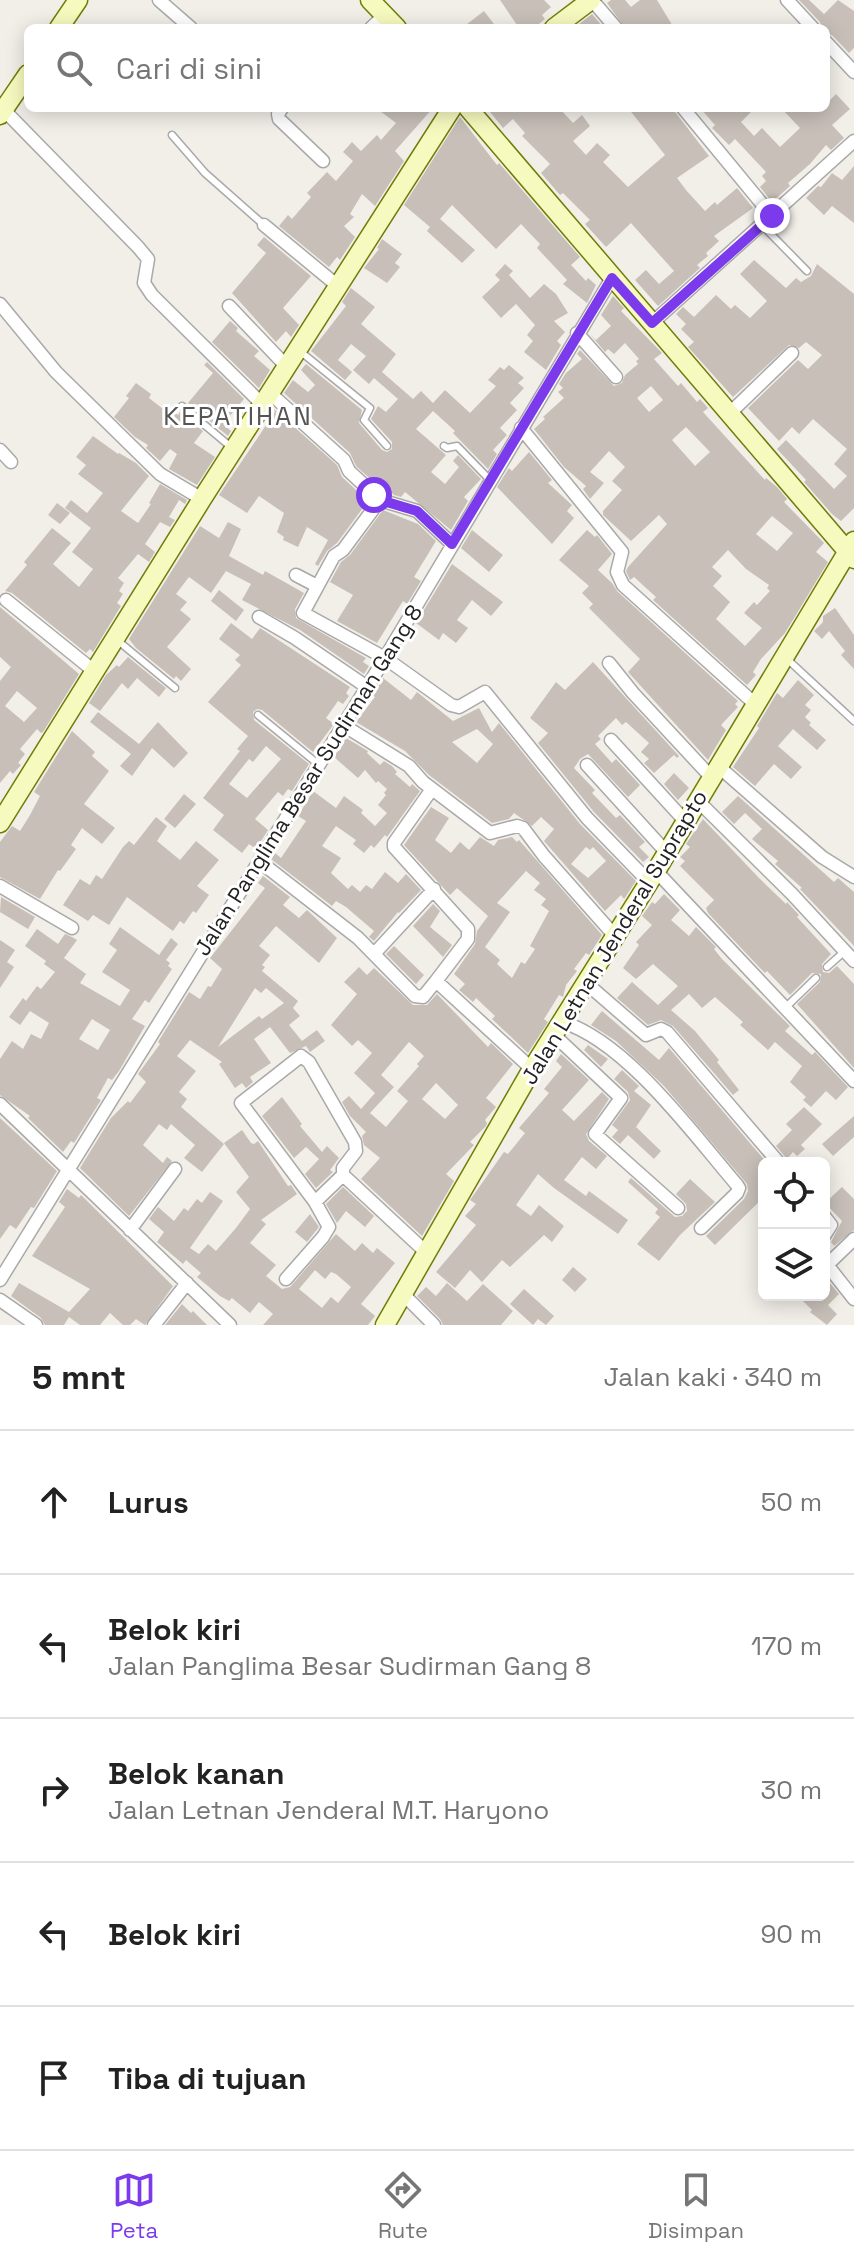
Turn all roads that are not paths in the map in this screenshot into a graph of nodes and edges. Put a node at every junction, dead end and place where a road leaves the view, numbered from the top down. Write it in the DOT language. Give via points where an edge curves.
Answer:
graph roads {
  1 [pos="78,0"];
  2 [pos="159,0"];
  3 [pos="370,0"];
  4 [pos="592,0"];
  5 [pos="787,0"];
  6 [pos="391,21"];
  7 [pos="62,24"];
  8 [pos="186,24"];
  9 [pos="559,24"];
  10 [pos="613,24"];
  11 [pos="809,24"];
  12 [pos="830,46"];
  13 [pos="854,72"];
  14 [pos="24,79"];
  15 [pos="1,110"];
  16 [pos="279,112"];
  17 [pos="449,112"];
  18 [pos="471,112"];
  19 [pos="686,112"];
  20 [pos="172,135"];
  21 [pos="854,141"];
  22 [pos="323,161"];
  23 [pos="767,221"];
  24 [pos="264,225"];
  25 [pos="807,271"];
  26 [pos="612,278"];
  27 [pos="339,287"];
  28 [pos="0,304"];
  29 [pos="229,306"];
  30 [pos="652,323"];
  31 [pos="577,333"];
  32 [pos="299,350"];
  33 [pos="792,353"];
  34 [pos="288,368"];
  35 [pos="616,377"];
  36 [pos="267,400"];
  37 [pos="182,406"];
  38 [pos="730,413"];
  39 [pos="521,428"];
  40 [pos="387,446"];
  41 [pos="444,446"];
  42 [pos="0,450"];
  43 [pos="234,450"];
  44 [pos="11,462"];
  45 [pos="490,480"];
  46 [pos="202,499"];
  47 [pos="380,500"];
  48 [pos="452,544"];
  49 [pos="852,551"];
  50 [pos="296,575"];
  51 [pos="317,586"];
  52 [pos="6,600"];
  53 [pos="259,617"];
  54 [pos="115,637"];
  55 [pos="785,656"];
  56 [pos="385,658"];
  57 [pos="609,663"];
  58 [pos="94,671"];
  59 [pos="367,687"];
  60 [pos="175,688"];
  61 [pos="755,704"];
  62 [pos="258,715"];
  63 [pos="854,721"];
  64 [pos="343,725"];
  65 [pos="611,740"];
  66 [pos="318,764"];
  67 [pos="587,765"];
  68 [pos="714,772"];
  69 [pos="432,789"];
  70 [pos="697,800"];
  71 [pos="685,821"];
  72 [pos="0,823"];
  73 [pos="667,853"];
  74 [pos="259,861"];
  75 [pos="653,876"];
  76 [pos="854,877"];
  77 [pos="0,886"];
  78 [pos="434,889"];
  79 [pos="72,928"];
  80 [pos="614,935"];
  81 [pos="845,951"];
  82 [pos="374,954"];
  83 [pos="854,961"];
  84 [pos="827,967"];
  85 [pos="816,978"];
  86 [pos="436,981"];
  87 [pos="586,983"];
  88 [pos="785,1008"];
  89 [pos="558,1028"];
  90 [pos="532,1069"];
  91 [pos="854,1081"];
  92 [pos="0,1104"];
  93 [pos="774,1157"];
  94 [pos="175,1169"];
  95 [pos="69,1170"];
  96 [pos="343,1175"];
  97 [pos="315,1202"];
  98 [pos="678,1208"];
  99 [pos="701,1228"];
  100 [pos="130,1230"];
  101 [pos="854,1239"];
  102 [pos="428,1254"];
  103 [pos="830,1260"];
  104 [pos="830,1268"];
  105 [pos="286,1279"];
  106 [pos="0,1280"];
  107 [pos="187,1283"];
  108 [pos="403,1294"];
  109 [pos="854,1299"];
  110 [pos="0,1300"];
  111 [pos="36,1325"];
  112 [pos="154,1325"];
  113 [pos="230,1325"];
  114 [pos="385,1325"];
  115 [pos="434,1325"];
  1 -- 7 [label="main road"];
  2 -- 8 [label="street"];
  3 -- 6 [label="main road"];
  4 -- 9 [label="main road"];
  4 -- 10 [label="street"];
  5 -- 11 [label="street"];
  12 -- 13 [label="street"];
  14 -- 15 [label="main road"];
  15 -- 36 [label="street" via="148,259 144,283 152,295"];
  16 -- 22 [label="street" via="279,119"];
  17 -- 27 [label="main road"];
  18 -- 26 [label="main road"];
  19 -- 23 [label="street"];
  20 -- 24 [label="lane" via="205,173"];
  21 -- 23 [label="street"];
  23 -- 25 [label="lane"];
  23 -- 30 [label="street"];
  24 -- 27 [label="street"];
  26 -- 30 [label="main road"];
  26 -- 31 [label="street, Jalan Panglima Besar Sudirman Gang 8"];
  27 -- 32 [label="main road"];
  28 -- 46 [label="street" via="56,372 160,474"];
  29 -- 34 [label="street"];
  30 -- 38 [label="main road"];
  31 -- 35 [label="street"];
  31 -- 39 [label="street, Jalan Panglima Besar Sudirman Gang 8"];
  32 -- 34 [label="main road"];
  32 -- 40 [label="lane" via="370,408 364,420"];
  33 -- 38 [label="street"];
  34 -- 36 [label="main road"];
  36 -- 43 [label="main road"];
  36 -- 47 [label="street" via="344,460"];
  37 -- 43 [label="lane"];
  38 -- 49 [label="main road"];
  39 -- 45 [label="street, Jalan Panglima Besar Sudirman Gang 8"];
  39 -- 61 [label="street" via="622,552 617,572 623,585"];
  41 -- 45 [label="lane" via="457,446"];
  42 -- 44 [label="street"];
  43 -- 46 [label="main road"];
  45 -- 48 [label="street, Jalan Panglima Besar Sudirman Gang 8"];
  46 -- 54 [label="main road"];
  47 -- 48 [label="street" via="417,511"];
  47 -- 51 [label="street" via="334,556"];
  48 -- 56 [label="street, Jalan Panglima Besar Sudirman Gang 8"];
  49 -- 55 [label="main road, Jalan Letnan Jenderal Suprapto"];
  50 -- 51 [label="street"];
  51 -- 56 [label="street" via="303,613"];
  52 -- 58 [label="street"];
  53 -- 59 [label="street"];
  54 -- 58 [label="main road"];
  54 -- 60 [label="lane"];
  55 -- 61 [label="main road, Jalan Letnan Jenderal Suprapto"];
  55 -- 63 [label="lane"];
  56 -- 59 [label="street, Jalan Panglima Besar Sudirman Gang 8"];
  56 -- 75 [label="street" via="455,707 481,692 487,694 587,818"];
  57 -- 68 [label="street"];
  58 -- 72 [label="main road"];
  59 -- 64 [label="street, Jalan Panglima Besar Sudirman Gang 8"];
  61 -- 68 [label="main road, Jalan Letnan Jenderal Suprapto"];
  62 -- 66 [label="lane"];
  64 -- 66 [label="street, Jalan Panglima Besar Sudirman Gang 8"];
  64 -- 69 [label="street" via="409,766"];
  65 -- 71 [label="street"];
  66 -- 74 [label="street, Jalan Panglima Besar Sudirman Gang 8"];
  67 -- 73 [label="street"];
  68 -- 70 [label="main road, Jalan Letnan Jenderal Suprapto"];
  68 -- 76 [label="street"];
  69 -- 78 [label="street" via="394,847"];
  69 -- 80 [label="street" via="490,833 523,828"];
  70 -- 71 [label="main road, Jalan Letnan Jenderal Suprapto"];
  70 -- 81 [label="street"];
  71 -- 73 [label="main road, Jalan Letnan Jenderal Suprapto"];
  73 -- 75 [label="main road, Jalan Letnan Jenderal Suprapto"];
  74 -- 82 [label="street"];
  74 -- 95 [label="street, Jalan Panglima Besar Sudirman Gang 8"];
  75 -- 80 [label="main road, Jalan Letnan Jenderal Suprapto"];
  75 -- 88 [label="street"];
  77 -- 79 [label="street"];
  78 -- 82 [label="street"];
  78 -- 86 [label="street" via="469,934"];
  80 -- 87 [label="main road, Jalan Letnan Jenderal Suprapto"];
  81 -- 83 [label="street"];
  81 -- 84 [label="lane"];
  82 -- 86 [label="street" via="418,998"];
  85 -- 88 [label="lane"];
  86 -- 90 [label="street"];
  87 -- 89 [label="main road, Jalan Letnan Jenderal Suprapto"];
  87 -- 93 [label="street" via="646,1035 667,1032"];
  88 -- 91 [label="street"];
  89 -- 90 [label="main road, Jalan Letnan Jenderal Suprapto"];
  89 -- 98 [label="street" via="621,1098 595,1134"];
  89 -- 99 [label="street" via="593,1035 619,1055 737,1185 737,1193"];
  90 -- 102 [label="main road, Jalan Letnan Jenderal Suprapto"];
  92 -- 95 [label="street"];
  94 -- 100 [label="street"];
  95 -- 100 [label="street"];
  95 -- 106 [label="street, Jalan Panglima Besar Sudirman Gang 8"];
  96 -- 97 [label="street"];
  96 -- 97 [label="street" via="357,1145 301,1056 241,1103"];
  96 -- 102 [label="street"];
  97 -- 105 [label="street" via="328,1230"];
  100 -- 107 [label="street"];
  101 -- 103 [label="street"];
  102 -- 108 [label="main road, Jalan Letnan Jenderal Suprapto"];
  104 -- 109 [label="street"];
  107 -- 112 [label="street"];
  107 -- 113 [label="street"];
  108 -- 114 [label="main road, Jalan Letnan Jenderal Suprapto"];
  108 -- 115 [label="street"];
  110 -- 111 [label="street"];
}
